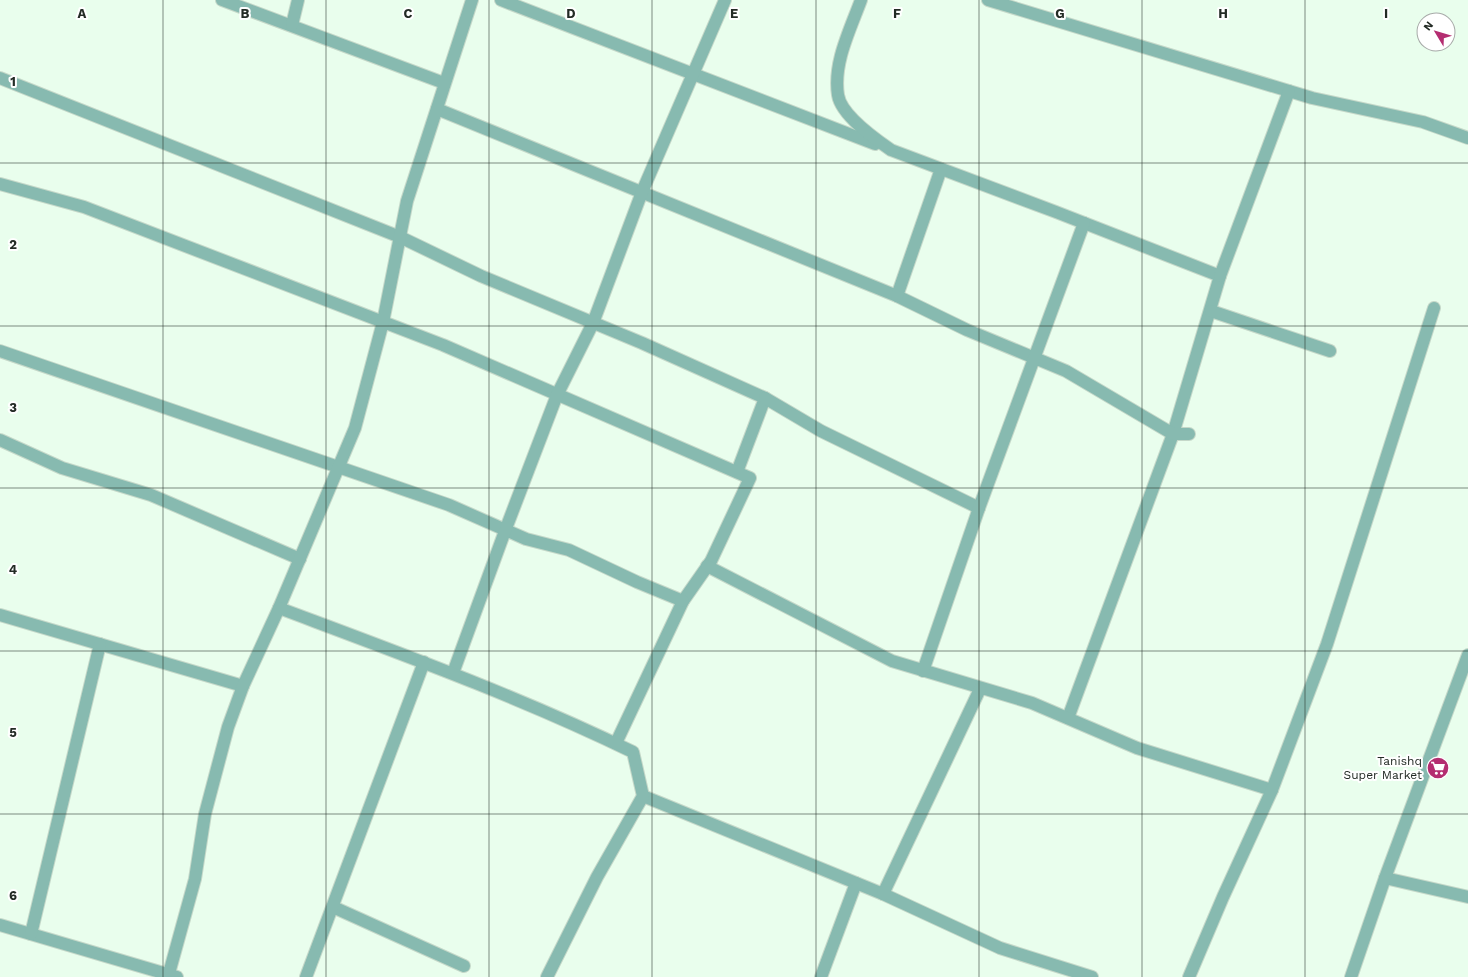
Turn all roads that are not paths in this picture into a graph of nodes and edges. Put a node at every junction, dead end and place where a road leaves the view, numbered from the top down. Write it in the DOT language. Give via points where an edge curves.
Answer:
graph roads {
  1 [pos="222,0"];
  2 [pos="298,0"];
  3 [pos="472,0"];
  4 [pos="501,0"];
  5 [pos="725,0"];
  6 [pos="861,0"];
  7 [pos="988,0"];
  8 [pos="292,25"];
  9 [pos="693,75"];
  10 [pos="0,78"];
  11 [pos="444,83"];
  12 [pos="1289,91"];
  13 [pos="437,109"];
  14 [pos="1468,138"];
  15 [pos="890,150"];
  16 [pos="941,169"];
  17 [pos="0,184"];
  18 [pos="642,192"];
  19 [pos="1084,223"];
  20 [pos="400,237"];
  21 [pos="1220,276"];
  22 [pos="897,296"];
  23 [pos="1434,308"];
  24 [pos="1211,311"];
  25 [pos="384,322"];
  26 [pos="593,323"];
  27 [pos="0,350"];
  28 [pos="1330,352"];
  29 [pos="1033,358"];
  30 [pos="557,396"];
  31 [pos="765,398"];
  32 [pos="1173,434"];
  33 [pos="1189,434"];
  34 [pos="0,440"];
  35 [pos="338,467"];
  36 [pos="737,472"];
  37 [pos="979,508"];
  38 [pos="505,530"];
  39 [pos="300,559"];
  40 [pos="707,566"];
  41 [pos="683,601"];
  42 [pos="279,608"];
  43 [pos="0,615"];
  44 [pos="100,644"];
  45 [pos="1468,655"];
  46 [pos="424,662"];
  47 [pos="923,671"];
  48 [pos="453,673"];
  49 [pos="243,686"];
  50 [pos="980,689"];
  51 [pos="1068,718"];
  52 [pos="616,744"];
  53 [pos="1272,790"];
  54 [pos="643,796"];
  55 [pos="1385,878"];
  56 [pos="856,883"];
  57 [pos="882,894"];
  58 [pos="1468,897"];
  59 [pos="332,907"];
  60 [pos="0,925"];
  61 [pos="31,934"];
  62 [pos="464,966"];
  63 [pos="171,976"];
  64 [pos="306,977"];
  65 [pos="547,977"];
  66 [pos="820,977"];
  67 [pos="1092,977"];
  68 [pos="1189,977"];
  69 [pos="1351,977"];
  1 -- 8 [label="street"];
  2 -- 8 [label="street"];
  3 -- 11 [label="street"];
  4 -- 9 [label="street"];
  5 -- 9 [label="street"];
  6 -- 15 [label="street" via="839,63 838,96 849,115"];
  7 -- 12 [label="street"];
  8 -- 11 [label="street"];
  9 -- 15 [label="street"];
  9 -- 18 [label="street"];
  10 -- 20 [label="street"];
  11 -- 13 [label="street"];
  12 -- 14 [label="street" via="1423,122"];
  12 -- 21 [label="street"];
  13 -- 18 [label="street"];
  13 -- 20 [label="street" via="407,202"];
  15 -- 16 [label="street"];
  16 -- 19 [label="street"];
  16 -- 22 [label="street"];
  17 -- 25 [label="street" via="84,208"];
  18 -- 22 [label="street"];
  18 -- 26 [label="street"];
  19 -- 21 [label="street"];
  19 -- 29 [label="street"];
  20 -- 25 [label="street"];
  20 -- 26 [label="street" via="482,276"];
  21 -- 24 [label="street"];
  22 -- 29 [label="street"];
  23 -- 53 [label="street" via="1327,644"];
  24 -- 28 [label="street"];
  24 -- 32 [label="street"];
  25 -- 30 [label="street" via="443,345"];
  25 -- 35 [label="street" via="355,428"];
  26 -- 30 [label="street"];
  26 -- 31 [label="street"];
  27 -- 35 [label="street"];
  29 -- 32 [label="street" via="1066,371"];
  29 -- 37 [label="street"];
  30 -- 36 [label="street"];
  30 -- 38 [label="street"];
  31 -- 36 [label="street"];
  31 -- 37 [label="street" via="821,431"];
  32 -- 33 [label="street"];
  32 -- 51 [label="street"];
  34 -- 39 [label="street" via="62,468 151,495"];
  35 -- 38 [label="street" via="448,505"];
  35 -- 39 [label="street"];
  36 -- 40 [label="street" via="750,478"];
  37 -- 47 [label="street"];
  38 -- 41 [label="street" via="526,539 569,550"];
  38 -- 48 [label="street"];
  39 -- 42 [label="street"];
  40 -- 41 [label="street"];
  40 -- 47 [label="street" via="892,661"];
  41 -- 52 [label="street"];
  42 -- 46 [label="street"];
  42 -- 49 [label="street"];
  43 -- 44 [label="street"];
  44 -- 49 [label="street"];
  44 -- 61 [label="street"];
  45 -- 55 [label="street"];
  46 -- 48 [label="street"];
  46 -- 59 [label="street"];
  47 -- 50 [label="street"];
  48 -- 52 [label="street" via="589,730"];
  49 -- 63 [label="street" via="228,727 205,814 195,878"];
  50 -- 51 [label="street" via="1032,703"];
  50 -- 57 [label="street"];
  51 -- 53 [label="street" via="1137,748"];
  52 -- 54 [label="street" via="633,752"];
  53 -- 68 [label="street"];
  54 -- 56 [label="street"];
  54 -- 65 [label="street" via="597,877"];
  55 -- 58 [label="street"];
  55 -- 69 [label="street"];
  56 -- 57 [label="street"];
  56 -- 66 [label="street"];
  57 -- 67 [label="street" via="1000,948"];
  59 -- 62 [label="street"];
  59 -- 64 [label="street"];
  60 -- 61 [label="street"];
  61 -- 63 [label="street"];
}
